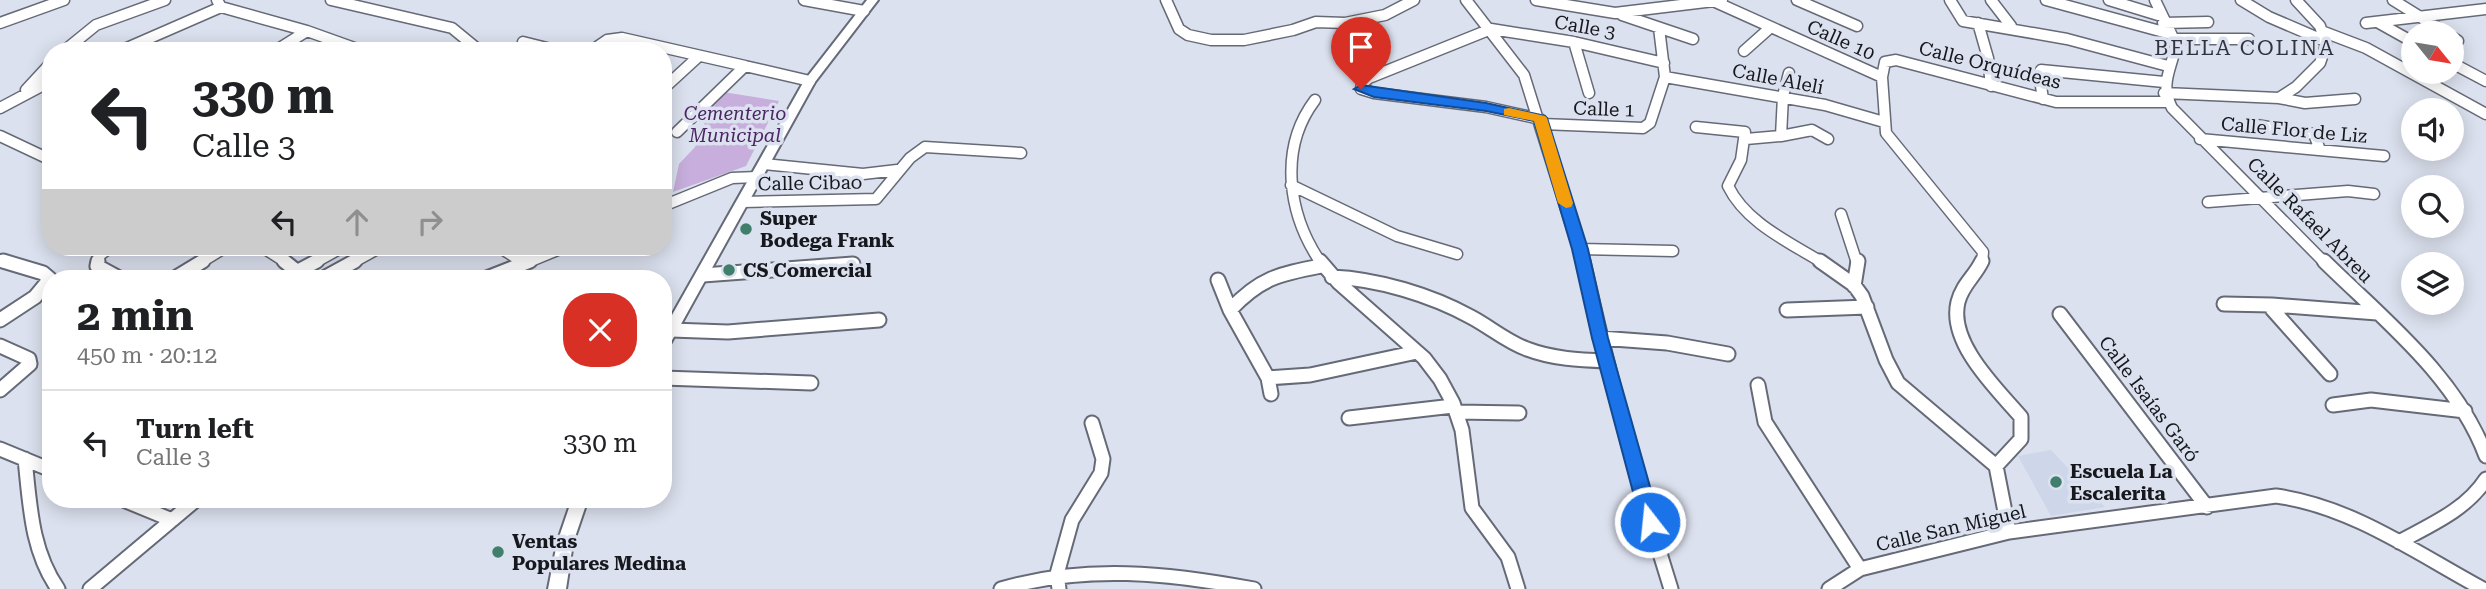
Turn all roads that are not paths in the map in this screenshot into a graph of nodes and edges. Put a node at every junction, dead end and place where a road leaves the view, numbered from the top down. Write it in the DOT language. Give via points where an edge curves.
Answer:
graph roads {
  1 [pos="64,0"];
  2 [pos="166,0"];
  3 [pos="331,0"];
  4 [pos="804,0"];
  5 [pos="873,0"];
  6 [pos="1166,0"];
  7 [pos="1414,0"];
  8 [pos="1535,0"];
  9 [pos="1638,0"];
  10 [pos="1797,0"];
  11 [pos="1950,0"];
  12 [pos="1991,0"];
  13 [pos="2046,0"];
  14 [pos="2109,0"];
  15 [pos="2155,0"];
  16 [pos="2241,0"];
  17 [pos="2296,0"];
  18 [pos="2393,0"];
  19 [pos="1715,1"];
  20 [pos="1471,2"];
  21 [pos="219,3"];
  22 [pos="1568,3"];
  23 [pos="864,11"];
  24 [pos="1638,12"];
  25 [pos="2483,12"];
  26 [pos="1615,13"];
  27 [pos="2420,15"];
  28 [pos="2161,19"];
  29 [pos="2429,21"];
  30 [pos="2208,22"];
  31 [pos="0,23"];
  32 [pos="1978,23"];
  33 [pos="2366,23"];
  34 [pos="2379,23"];
  35 [pos="1857,26"];
  36 [pos="2011,26"];
  37 [pos="1771,27"];
  38 [pos="1660,28"];
  39 [pos="1491,29"];
  40 [pos="307,31"];
  41 [pos="2401,35"];
  42 [pos="2173,37"];
  43 [pos="2325,37"];
  44 [pos="2249,38"];
  45 [pos="1693,40"];
  46 [pos="75,42"];
  47 [pos="139,42"];
  48 [pos="289,42"];
  49 [pos="337,42"];
  50 [pos="469,42"];
  51 [pos="604,42"];
  52 [pos="629,42"];
  53 [pos="1574,42"];
  54 [pos="1744,51"];
  55 [pos="672,52"];
  56 [pos="699,56"];
  57 [pos="1664,63"];
  58 [pos="745,66"];
  59 [pos="2168,66"];
  60 [pos="2464,69"];
  61 [pos="42,73"];
  62 [pos="1789,73"];
  63 [pos="1665,77"];
  64 [pos="1882,77"];
  65 [pos="672,81"];
  66 [pos="810,81"];
  67 [pos="2486,81"];
  68 [pos="42,85"];
  69 [pos="1991,86"];
  70 [pos="23,93"];
  71 [pos="1589,93"];
  72 [pos="2165,93"];
  73 [pos="1783,96"];
  74 [pos="2279,98"];
  75 [pos="2043,99"];
  76 [pos="2354,99"];
  77 [pos="1315,100"];
  78 [pos="0,108"];
  79 [pos="2486,114"];
  80 [pos="1541,121"];
  81 [pos="1884,122"];
  82 [pos="2256,125"];
  83 [pos="1696,127"];
  84 [pos="677,132"];
  85 [pos="0,136"];
  86 [pos="1781,136"];
  87 [pos="1746,139"];
  88 [pos="1828,139"];
  89 [pos="2200,139"];
  90 [pos="2320,150"];
  91 [pos="1021,153"];
  92 [pos="42,154"];
  93 [pos="2384,156"];
  94 [pos="764,164"];
  95 [pos="897,170"];
  96 [pos="757,177"];
  97 [pos="1291,185"];
  98 [pos="2374,194"];
  99 [pos="2262,198"];
  100 [pos="672,202"];
  101 [pos="743,202"];
  102 [pos="2208,202"];
  103 [pos="1841,214"];
  104 [pos="1580,249"];
  105 [pos="1673,251"];
  106 [pos="1457,254"];
  107 [pos="100,256"];
  108 [pos="211,256"];
  109 [pos="279,256"];
  110 [pos="330,256"];
  111 [pos="364,256"];
  112 [pos="514,256"];
  113 [pos="542,256"];
  114 [pos="0,260"];
  115 [pos="525,263"];
  116 [pos="853,264"];
  117 [pos="1321,266"];
  118 [pos="104,270"];
  119 [pos="188,270"];
  120 [pos="296,270"];
  121 [pos="310,270"];
  122 [pos="339,270"];
  123 [pos="507,270"];
  124 [pos="42,272"];
  125 [pos="703,275"];
  126 [pos="1332,277"];
  127 [pos="1218,280"];
  128 [pos="1854,286"];
  129 [pos="42,290"];
  130 [pos="2224,304"];
  131 [pos="2272,305"];
  132 [pos="1867,307"];
  133 [pos="1230,310"];
  134 [pos="1787,310"];
  135 [pos="2377,313"];
  136 [pos="2060,314"];
  137 [pos="0,320"];
  138 [pos="879,320"];
  139 [pos="672,328"];
  140 [pos="672,330"];
  141 [pos="1600,338"];
  142 [pos="0,346"];
  143 [pos="1418,352"];
  144 [pos="1728,354"];
  145 [pos="1607,361"];
  146 [pos="2330,374"];
  147 [pos="672,378"];
  148 [pos="1268,378"];
  149 [pos="811,383"];
  150 [pos="1758,385"];
  151 [pos="0,390"];
  152 [pos="1271,394"];
  153 [pos="2333,405"];
  154 [pos="1455,409"];
  155 [pos="2465,411"];
  156 [pos="1519,413"];
  157 [pos="1349,418"];
  158 [pos="1092,423"];
  159 [pos="0,450"];
  160 [pos="2486,456"];
  161 [pos="25,459"];
  162 [pos="42,466"];
  163 [pos="1996,466"];
  164 [pos="2486,479"];
  165 [pos="143,508"];
  166 [pos="186,508"];
  167 [pos="577,508"];
  168 [pos="2207,508"];
  169 [pos="172,520"];
  170 [pos="2009,531"];
  171 [pos="2399,542"];
  172 [pos="1860,569"];
  173 [pos="1058,582"];
  174 [pos="1184,582"];
  175 [pos="58,589"];
  176 [pos="90,589"];
  177 [pos="556,589"];
  178 [pos="1001,589"];
  179 [pos="1254,589"];
  180 [pos="1518,589"];
  181 [pos="1671,589"];
  182 [pos="1829,589"];
  183 [pos="2483,589"];
  1 -- 31 [label="street"];
  2 -- 46 [label="street" via="96,24"];
  3 -- 50 [label="street" via="452,28"];
  4 -- 23 [label="street"];
  5 -- 23 [label="main road"];
  6 -- 7 [label="street" via="1179,29 1188,35 1244,40 1317,22 1345,23 1385,15"];
  8 -- 22 [label="street"];
  9 -- 24 [label="street"];
  10 -- 35 [label="street"];
  11 -- 32 [label="street" via="1963,21"];
  12 -- 36 [label="street"];
  13 -- 42 [label="street"];
  14 -- 28 [label="street"];
  15 -- 28 [label="street"];
  16 -- 43 [label="street" via="2269,17"];
  17 -- 43 [label="street"];
  18 -- 27 [label="street"];
  19 -- 24 [label="street"];
  19 -- 37 [label="street, Calle 10"];
  20 -- 39 [label="street"];
  21 -- 40 [label="street"];
  21 -- 47 [label="street"];
  22 -- 26 [label="street"];
  23 -- 66 [label="main road"];
  24 -- 26 [label="street"];
  25 -- 27 [label="street"];
  26 -- 38 [label="street"];
  27 -- 29 [label="street"];
  27 -- 34 [label="street"];
  28 -- 30 [label="street"];
  28 -- 42 [label="street"];
  32 -- 36 [label="street"];
  32 -- 69 [label="street"];
  33 -- 34 [label="street"];
  34 -- 41 [label="street"];
  36 -- 59 [label="street" via="2090,42"];
  37 -- 54 [label="street"];
  37 -- 64 [label="street, Calle 10"];
  38 -- 45 [label="street"];
  38 -- 57 [label="street, Calle 1"];
  39 -- 53 [label="street, Calle 3"];
  39 -- 80 [label="street" via="1524,75"];
  39 -- 80 [label="street" via="1369,78 1361,89 1486,107"];
  40 -- 48 [label="street"];
  40 -- 49 [label="street"];
  42 -- 44 [label="street"];
  42 -- 59 [label="street" via="2176,47"];
  43 -- 74 [label="street" via="2322,60 2296,89"];
  43 -- 79 [label="street" via="2350,40"];
  51 -- 52 [label="street" via="617,38"];
  53 -- 57 [label="street, Calle 3"];
  53 -- 71 [label="street"];
  55 -- 56 [label="street"];
  56 -- 58 [label="street"];
  56 -- 65 [label="street"];
  57 -- 63 [label="street, Calle 1"];
  58 -- 66 [label="street"];
  58 -- 84 [label="street"];
  59 -- 72 [label="street"];
  60 -- 67 [label="street"];
  61 -- 70 [label="street"];
  62 -- 73 [label="street"];
  63 -- 73 [label="street, Calle Alelí"];
  63 -- 80 [label="street, Calle 1" via="1650,123 1643,128"];
  64 -- 69 [label="street, Calle Orquídeas" via="1888,60"];
  64 -- 81 [label="street"];
  66 -- 94 [label="main road"];
  68 -- 70 [label="street"];
  69 -- 75 [label="street, Calle Orquídeas"];
  70 -- 78 [label="street"];
  72 -- 74 [label="street"];
  72 -- 75 [label="street, Calle Orquídeas" via="2056,102"];
  72 -- 75 [label="street" via="2041,70"];
  72 -- 89 [label="street, Calle Rafael Abreu"];
  73 -- 81 [label="street, Calle Alelí"];
  73 -- 86 [label="street"];
  74 -- 76 [label="street" via="2305,103"];
  77 -- 97 [label="street" via="1291,159"];
  80 -- 104 [label="street"];
  81 -- 163 [label="street" via="1886,133 1983,252 1982,263 1969,275 1955,308 1963,347 2024,425 2018,446"];
  82 -- 90 [label="street" via="2314,134"];
  83 -- 87 [label="street" via="1741,130"];
  85 -- 92 [label="street"];
  86 -- 87 [label="street"];
  86 -- 88 [label="street" via="1812,130"];
  87 -- 128 [label="street" via="1729,192 1746,212"];
  89 -- 90 [label="street, Calle Flor de Liz"];
  89 -- 99 [label="street, Calle Rafael Abreu"];
  90 -- 93 [label="street, Calle Flor de Liz"];
  91 -- 95 [label="street, Calle Cibao" via="925,147"];
  94 -- 95 [label="street" via="863,174"];
  94 -- 96 [label="main road"];
  95 -- 101 [label="street, Calle Cibao" via="876,200"];
  96 -- 100 [label="street" via="732,178"];
  96 -- 101 [label="main road"];
  97 -- 106 [label="street" via="1397,236"];
  97 -- 117 [label="street" via="1304,237"];
  98 -- 99 [label="street" via="2348,191"];
  99 -- 102 [label="street"];
  99 -- 135 [label="street, Calle Rafael Abreu"];
  101 -- 125 [label="main road"];
  103 -- 128 [label="street" via="1858,259"];
  104 -- 105 [label="street"];
  104 -- 141 [label="street"];
  107 -- 118 [label="street" via="97,266"];
  108 -- 119 [label="street"];
  109 -- 120 [label="street"];
  110 -- 121 [label="street"];
  111 -- 122 [label="street"];
  112 -- 115 [label="street"];
  113 -- 115 [label="street"];
  114 -- 124 [label="street"];
  115 -- 123 [label="street"];
  116 -- 125 [label="street"];
  117 -- 126 [label="street"];
  117 -- 133 [label="street" via="1264,278"];
  125 -- 139 [label="main road"];
  126 -- 143 [label="street"];
  126 -- 145 [label="street" via="1359,279 1462,312 1525,349 1561,359"];
  127 -- 133 [label="street"];
  128 -- 132 [label="street"];
  129 -- 137 [label="street"];
  130 -- 131 [label="street"];
  131 -- 135 [label="street"];
  131 -- 146 [label="street"];
  132 -- 134 [label="street"];
  132 -- 163 [label="street" via="1892,376"];
  133 -- 148 [label="street"];
  135 -- 155 [label="street, Calle Rafael Abreu"];
  136 -- 168 [label="street, Calle Isaías Garó"];
  138 -- 140 [label="street" via="728,332"];
  141 -- 144 [label="street"];
  141 -- 145 [label="street"];
  142 -- 151 [label="street" via="29,359 30,364"];
  143 -- 148 [label="street" via="1310,375"];
  143 -- 154 [label="street" via="1432,367"];
  145 -- 181 [label="street"];
  147 -- 149 [label="street"];
  148 -- 152 [label="street"];
  150 -- 172 [label="street" via="1765,422"];
  153 -- 155 [label="street" via="2371,400"];
  154 -- 156 [label="street"];
  154 -- 157 [label="street"];
  154 -- 180 [label="street" via="1464,438 1472,506 1510,562"];
  155 -- 160 [label="street, Calle Rafael Abreu"];
  158 -- 173 [label="street" via="1103,459 1101,473 1072,520"];
  159 -- 161 [label="street"];
  161 -- 162 [label="street"];
  161 -- 175 [label="street" via="33,524 47,576"];
  163 -- 170 [label="street"];
  164 -- 171 [label="street" via="2481,489 2451,512"];
  165 -- 169 [label="street"];
  166 -- 169 [label="street"];
  167 -- 177 [label="main road"];
  168 -- 170 [label="street, Calle San Miguel"];
  168 -- 171 [label="street, Calle San Miguel" via="2276,496 2307,500"];
  169 -- 176 [label="street"];
  170 -- 172 [label="street, Calle San Miguel"];
  171 -- 183 [label="street, Calle San Miguel"];
  172 -- 182 [label="street, Calle San Miguel"];
  173 -- 174 [label="street"];
  173 -- 178 [label="street" via="1027,579"];
  174 -- 179 [label="street"];
}
